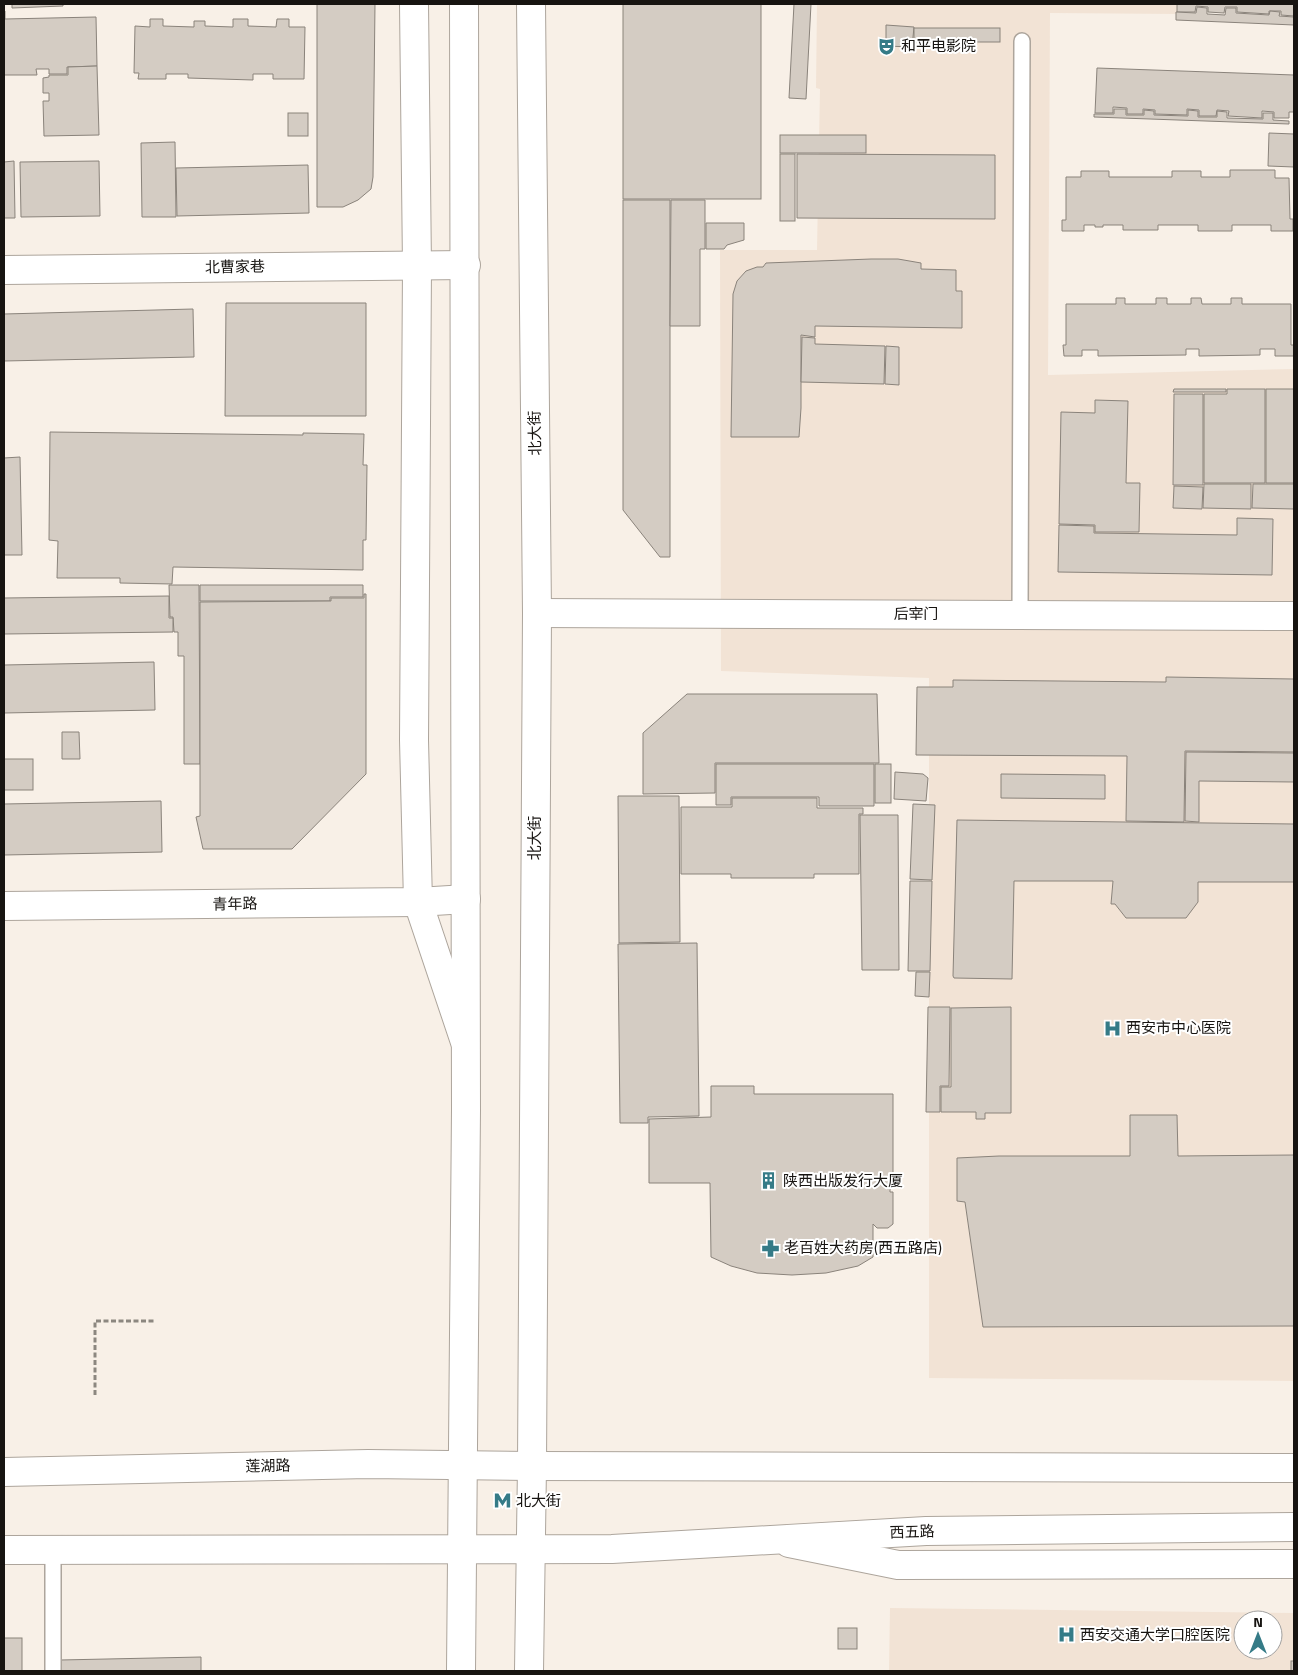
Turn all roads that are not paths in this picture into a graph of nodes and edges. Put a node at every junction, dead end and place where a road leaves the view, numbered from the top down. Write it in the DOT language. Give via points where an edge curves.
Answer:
graph roads {
  1 [pos="414,4"];
  2 [pos="464,4"];
  3 [pos="531,4"];
  4 [pos="1022,41"];
  5 [pos="466,265"];
  6 [pos="417,266"];
  7 [pos="4,270"];
  8 [pos="537,613"];
  9 [pos="1020,614"];
  10 [pos="1294,616"];
  11 [pos="466,899"];
  12 [pos="418,902"];
  13 [pos="4,906"];
  14 [pos="466,1046"];
  15 [pos="462,1465"];
  16 [pos="532,1466"];
  17 [pos="1294,1468"];
  18 [pos="4,1472"];
  19 [pos="1294,1527"];
  20 [pos="773,1539"];
  21 [pos="461,1548"];
  22 [pos="531,1549"];
  23 [pos="4,1550"];
  24 [pos="53,1550"];
  25 [pos="1294,1564"];
  26 [pos="53,1671"];
  27 [pos="461,1671"];
  28 [pos="529,1671"];
  1 -- 6 [label="main road"];
  2 -- 5 [label="main road"];
  3 -- 8 [label="main road, 北大街"];
  4 -- 9 [label="lane"];
  5 -- 6 [label="main road, 北曹家巷"];
  5 -- 11 [label="main road"];
  6 -- 7 [label="main road, 北曹家巷"];
  6 -- 12 [label="main road" via="414,740"];
  8 -- 9 [label="main road, 后宰门"];
  8 -- 16 [label="main road, 北大街"];
  9 -- 10 [label="main road, 后宰门"];
  11 -- 12 [label="main road, 青年路"];
  11 -- 14 [label="main road"];
  12 -- 13 [label="main road, 青年路"];
  12 -- 14 [label="main road"];
  14 -- 15 [label="main road"];
  15 -- 16 [label="main road, 莲湖路"];
  15 -- 18 [label="main road, 莲湖路"];
  15 -- 21 [label="main road"];
  16 -- 17 [label="main road"];
  16 -- 22 [label="main road, 北大街"];
  19 -- 20 [label="main road, 西五路" via="926,1531"];
  20 -- 22 [label="main road, 西五路" via="612,1549"];
  20 -- 25 [label="main road" via="898,1565"];
  21 -- 22 [label="main road"];
  21 -- 24 [label="main road"];
  21 -- 27 [label="main road"];
  22 -- 28 [label="main road, 北大街"];
  23 -- 24 [label="main road"];
  24 -- 26 [label="lane"];
}
